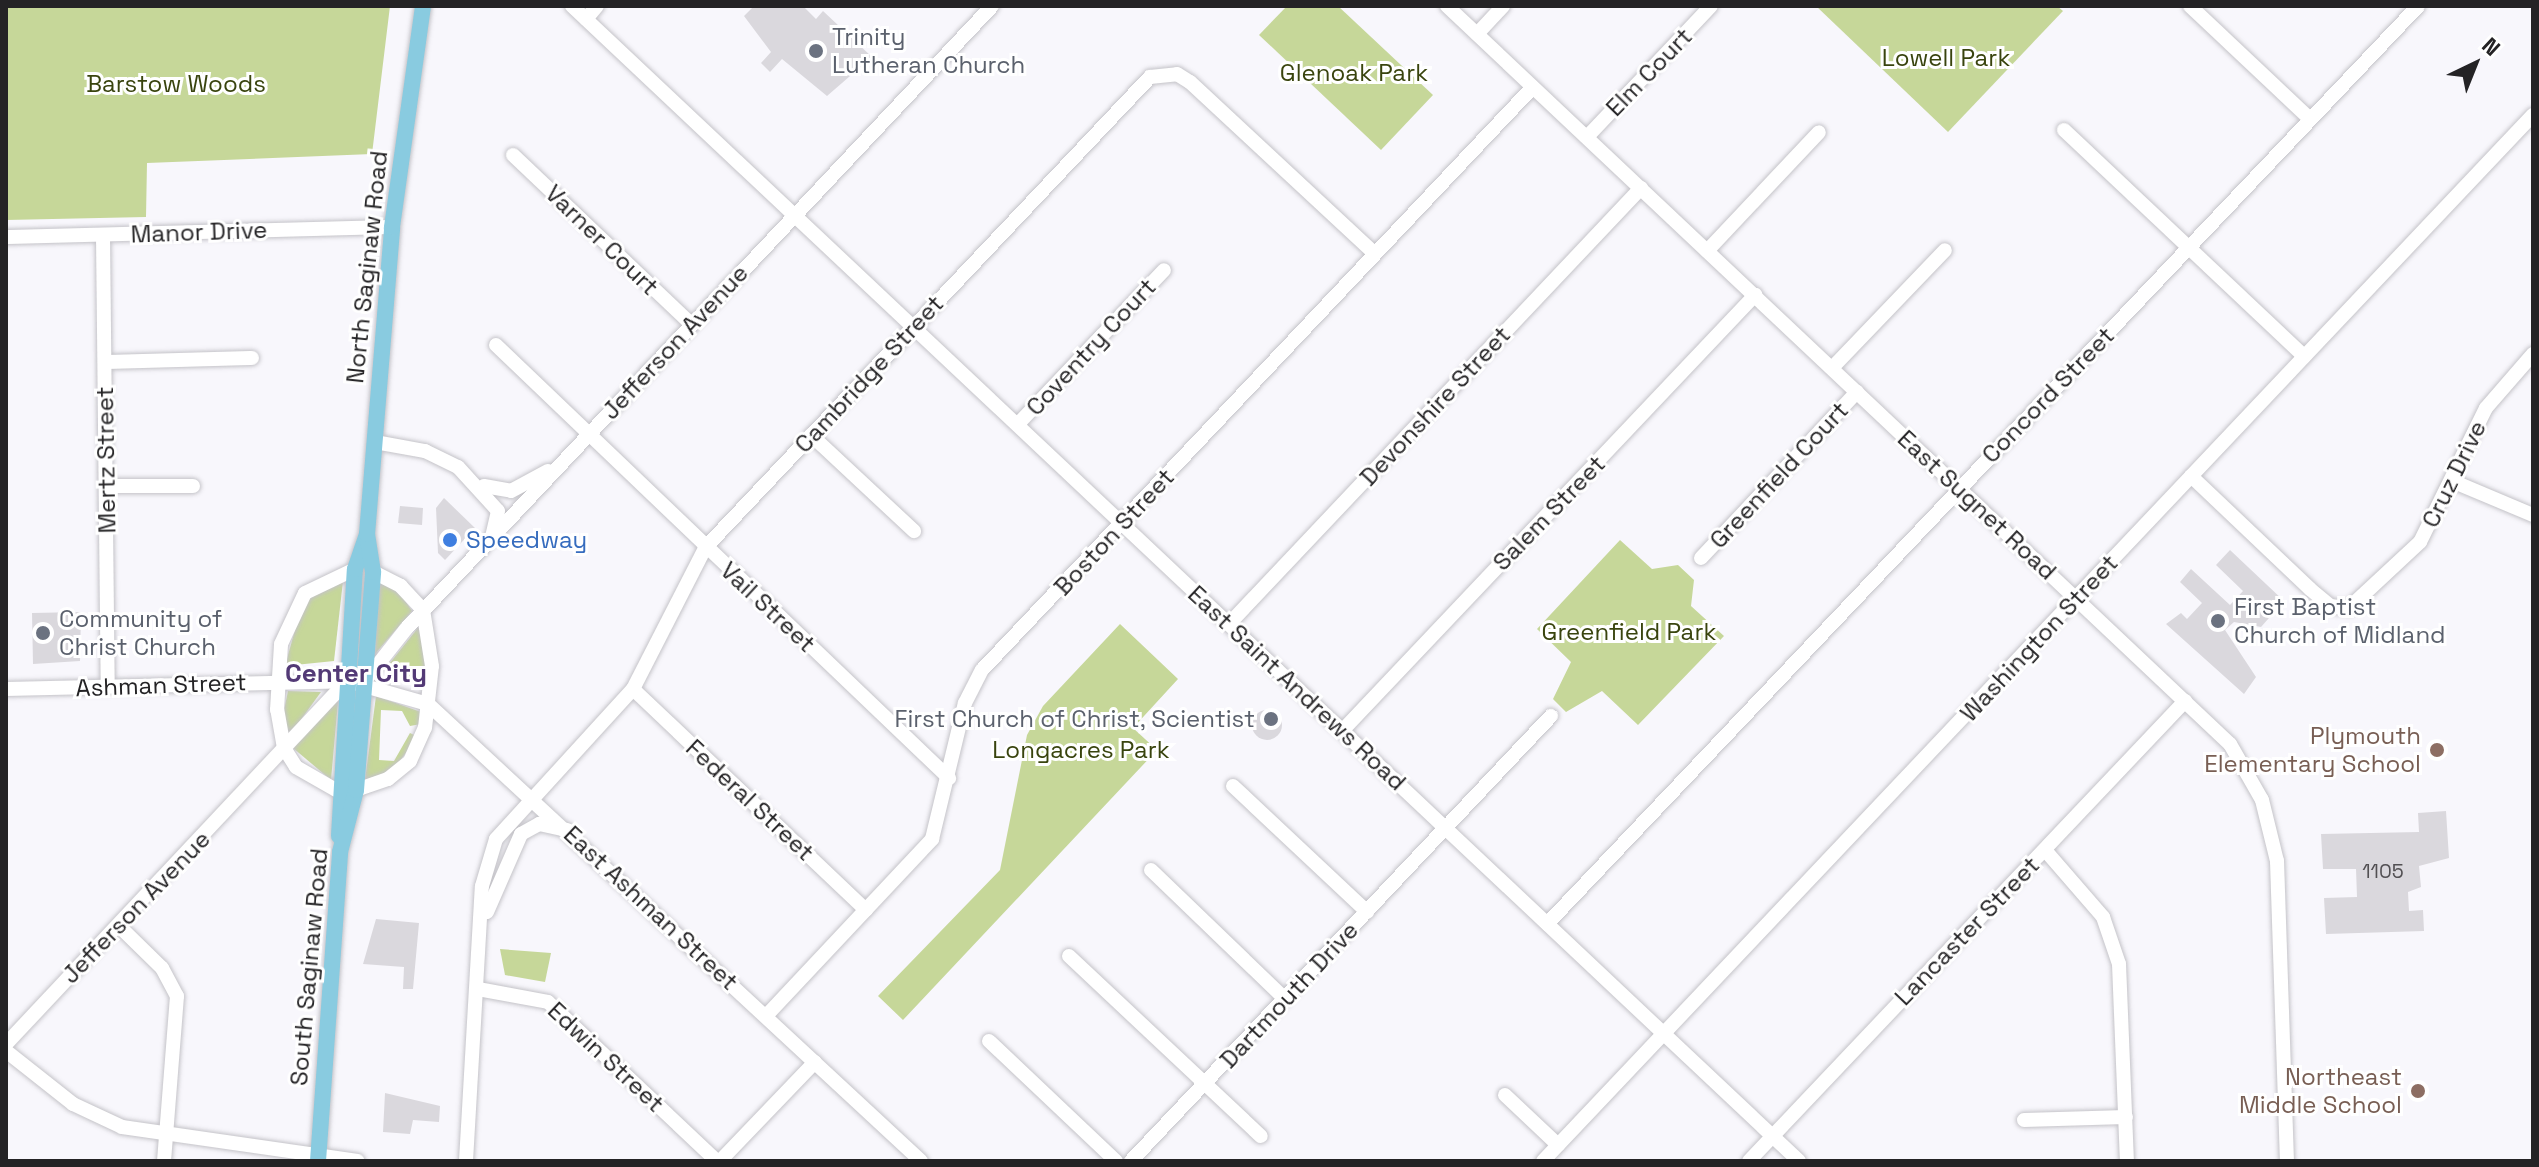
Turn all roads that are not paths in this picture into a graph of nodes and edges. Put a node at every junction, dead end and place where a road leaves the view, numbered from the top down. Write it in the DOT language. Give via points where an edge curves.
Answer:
graph roads {
  1 [pos="423,6"];
  2 [pos="572,6"];
  3 [pos="597,6"];
  4 [pos="992,6"];
  5 [pos="1447,6"];
  6 [pos="1503,6"];
  7 [pos="1711,6"];
  8 [pos="2190,6"];
  9 [pos="2418,6"];
  10 [pos="586,19"];
  11 [pos="1477,34"];
  12 [pos="1533,87"];
  13 [pos="2533,115"];
  14 [pos="2310,119"];
  15 [pos="2064,130"];
  16 [pos="1819,132"];
  17 [pos="1587,137"];
  18 [pos="513,155"];
  19 [pos="1641,188"];
  20 [pos="794,215"];
  21 [pos="392,227"];
  22 [pos="103,235"];
  23 [pos="6,237"];
  24 [pos="2189,247"];
  25 [pos="1945,250"];
  26 [pos="1707,251"];
  27 [pos="1374,253"];
  28 [pos="1164,270"];
  29 [pos="1755,295"];
  30 [pos="691,324"];
  31 [pos="914,327"];
  32 [pos="496,345"];
  33 [pos="2533,354"];
  34 [pos="2304,356"];
  35 [pos="252,358"];
  36 [pos="105,362"];
  37 [pos="1832,368"];
  38 [pos="1857,392"];
  39 [pos="1018,424"];
  40 [pos="586,435"];
  41 [pos="811,435"];
  42 [pos="375,442"];
  43 [pos="565,458"];
  44 [pos="2191,476"];
  45 [pos="473,479"];
  46 [pos="2452,481"];
  47 [pos="106,486"];
  48 [pos="193,486"];
  49 [pos="1960,488"];
  50 [pos="2533,515"];
  51 [pos="1122,523"];
  52 [pos="914,531"];
  53 [pos="367,534"];
  54 [pos="490,541"];
  55 [pos="705,548"];
  56 [pos="1701,558"];
  57 [pos="355,569"];
  58 [pos="373,572"];
  59 [pos="2077,598"];
  60 [pos="423,610"];
  61 [pos="1229,624"];
  62 [pos="279,682"];
  63 [pos="356,682"];
  64 [pos="108,686"];
  65 [pos="6,689"];
  66 [pos="633,689"];
  67 [pos="2185,701"];
  68 [pos="428,704"];
  69 [pos="1551,716"];
  70 [pos="1342,731"];
  71 [pos="284,748"];
  72 [pos="296,767"];
  73 [pos="266,770"];
  74 [pos="949,778"];
  75 [pos="1233,786"];
  76 [pos="336,790"];
  77 [pos="356,790"];
  78 [pos="533,795"];
  79 [pos="1446,829"];
  80 [pos="569,830"];
  81 [pos="2045,850"];
  82 [pos="340,852"];
  83 [pos="1151,870"];
  84 [pos="866,910"];
  85 [pos="1367,912"];
  86 [pos="1547,924"];
  87 [pos="119,926"];
  88 [pos="481,940"];
  89 [pos="1069,956"];
  90 [pos="478,989"];
  91 [pos="1285,999"];
  92 [pos="766,1016"];
  93 [pos="12,1031"];
  94 [pos="1664,1034"];
  95 [pos="989,1041"];
  96 [pos="6,1044"];
  97 [pos="6,1051"];
  98 [pos="815,1062"];
  99 [pos="1206,1084"];
  100 [pos="1505,1095"];
  101 [pos="2126,1117"];
  102 [pos="2024,1120"];
  103 [pos="1261,1136"];
  104 [pos="1772,1136"];
  105 [pos="166,1137"];
  106 [pos="1558,1145"];
  107 [pos="318,1158"];
  108 [pos="164,1161"];
  109 [pos="358,1161"];
  110 [pos="466,1161"];
  111 [pos="718,1161"];
  112 [pos="921,1161"];
  113 [pos="1116,1161"];
  114 [pos="1131,1161"];
  115 [pos="1543,1161"];
  116 [pos="1749,1161"];
  117 [pos="1799,1161"];
  118 [pos="2127,1161"];
  119 [pos="2287,1161"];
  1 -- 21 [label="main road, North Saginaw Road"];
  2 -- 10 [label="street, East Saint Andrews Road"];
  3 -- 10 [label="street"];
  4 -- 20 [label="street, Jefferson Avenue"];
  5 -- 11 [label="street, East Sugnet Road"];
  6 -- 11 [label="street"];
  7 -- 17 [label="street, Elm Court"];
  8 -- 14 [label="street"];
  9 -- 14 [label="street, Concord Street"];
  10 -- 20 [label="street, East Saint Andrews Road"];
  11 -- 12 [label="street, East Sugnet Road"];
  12 -- 17 [label="street, East Sugnet Road"];
  12 -- 27 [label="street, Boston Street"];
  13 -- 34 [label="street, Washington Street"];
  14 -- 24 [label="street, Concord Street"];
  15 -- 24 [label="street"];
  16 -- 26 [label="street"];
  17 -- 19 [label="street, East Sugnet Road"];
  18 -- 30 [label="street, Varner Court"];
  19 -- 26 [label="street, East Sugnet Road"];
  19 -- 61 [label="street, Devonshire Street"];
  20 -- 30 [label="street, Jefferson Avenue"];
  20 -- 31 [label="street, East Saint Andrews Road"];
  21 -- 22 [label="street, Manor Drive"];
  21 -- 42 [label="main road, North Saginaw Road"];
  22 -- 23 [label="street, Manor Drive"];
  22 -- 36 [label="street, Mertz Street"];
  24 -- 34 [label="street"];
  24 -- 49 [label="street, Concord Street"];
  25 -- 37 [label="street"];
  26 -- 29 [label="street, East Sugnet Road"];
  27 -- 31 [label="street, Cambridge Street" via="1190,82 1162,72"];
  27 -- 51 [label="street, Boston Street"];
  28 -- 39 [label="street, Coventry Court"];
  29 -- 37 [label="street, East Sugnet Road"];
  29 -- 70 [label="street, Salem Street"];
  30 -- 40 [label="street, Jefferson Avenue"];
  31 -- 39 [label="street, East Saint Andrews Road"];
  31 -- 41 [label="street, Cambridge Street"];
  32 -- 40 [label="street, Vail Street"];
  33 -- 46 [label="street, Cruz Drive" via="2486,408"];
  34 -- 44 [label="street, Washington Street"];
  35 -- 36 [label="street"];
  36 -- 47 [label="street, Mertz Street"];
  37 -- 38 [label="street, East Sugnet Road"];
  38 -- 49 [label="street, East Sugnet Road"];
  38 -- 56 [label="street, Greenfield Court"];
  39 -- 51 [label="street, East Saint Andrews Road"];
  40 -- 43 [label="street, Jefferson Avenue"];
  40 -- 55 [label="street, Vail Street"];
  41 -- 52 [label="street"];
  41 -- 55 [label="street, Cambridge Street"];
  42 -- 45 [label="street" via="431,453"];
  42 -- 53 [label="main road, North Saginaw Road"];
  43 -- 45 [label="street" via="511,491"];
  43 -- 54 [label="street, Jefferson Avenue" via="530,503"];
  44 -- 46 [label="street, Cruz Drive" via="2340,610 2362,603 2420,542"];
  44 -- 59 [label="street, Washington Street"];
  45 -- 54 [label="street" via="498,511"];
  46 -- 50 [label="street"];
  47 -- 48 [label="street"];
  47 -- 64 [label="street, Mertz Street"];
  49 -- 59 [label="street, East Sugnet Road"];
  49 -- 86 [label="street, Concord Street"];
  51 -- 61 [label="street, East Saint Andrews Road"];
  51 -- 74 [label="street, Boston Street" via="982,670 965,703"];
  53 -- 57 [label="main road, North Saginaw Road"];
  53 -- 58 [label="main road, North Saginaw Road"];
  54 -- 60 [label="street, Jefferson Avenue"];
  55 -- 66 [label="street, Cambridge Street"];
  55 -- 74 [label="street, Vail Street"];
  57 -- 62 [label="street" via="320,582 294,605"];
  57 -- 63 [label="main road, North Saginaw Road"];
  58 -- 60 [label="street"];
  58 -- 63 [label="main road, North Saginaw Road"];
  59 -- 67 [label="street, East Sugnet Road"];
  59 -- 94 [label="street, Washington Street"];
  60 -- 63 [label="street, Jefferson Avenue"];
  60 -- 68 [label="street" via="433,639"];
  61 -- 70 [label="street, East Saint Andrews Road"];
  62 -- 63 [label="street, Ashman Street"];
  62 -- 64 [label="street, Ashman Street"];
  62 -- 71 [label="street"];
  63 -- 68 [label="street, East Ashman Street"];
  63 -- 71 [label="street, Jefferson Avenue"];
  63 -- 76 [label="main road, North Saginaw Road"];
  63 -- 77 [label="main road, South Saginaw Road"];
  64 -- 65 [label="street, Ashman Street"];
  66 -- 78 [label="street, Cambridge Street"];
  66 -- 84 [label="street, Federal Street"];
  67 -- 81 [label="street, Lancaster Street"];
  67 -- 119 [label="street, East Sugnet Road" via="2235,752 2274,839"];
  68 -- 77 [label="street" via="410,761 388,779"];
  68 -- 78 [label="street, East Ashman Street"];
  69 -- 79 [label="street, Dartmouth Drive"];
  70 -- 79 [label="street, East Saint Andrews Road"];
  71 -- 72 [label="street"];
  71 -- 73 [label="street, Jefferson Avenue"];
  72 -- 73 [label="street"];
  72 -- 76 [label="street"];
  73 -- 87 [label="street, Jefferson Avenue"];
  74 -- 84 [label="street, Boston Street" via="932,839"];
  75 -- 85 [label="street"];
  76 -- 82 [label="main road, North Saginaw Road"];
  77 -- 82 [label="main road, South Saginaw Road"];
  78 -- 80 [label="street, East Ashman Street"];
  78 -- 88 [label="street, Cambridge Street" via="490,852"];
  79 -- 85 [label="street, Dartmouth Drive"];
  79 -- 86 [label="street, East Saint Andrews Road"];
  80 -- 88 [label="street, Cambridge Street" via="542,824 521,834 497,878"];
  80 -- 92 [label="street, East Ashman Street"];
  81 -- 101 [label="street" via="2088,896 2113,940 2122,990"];
  81 -- 104 [label="street, Lancaster Street"];
  82 -- 107 [label="main road, South Saginaw Road"];
  83 -- 91 [label="street"];
  84 -- 92 [label="street, Boston Street"];
  85 -- 91 [label="street, Dartmouth Drive"];
  86 -- 94 [label="street, East Saint Andrews Road"];
  87 -- 93 [label="street, Jefferson Avenue"];
  87 -- 105 [label="street" via="162,968 177,996"];
  88 -- 90 [label="street, Cambridge Street"];
  89 -- 99 [label="street"];
  90 -- 110 [label="street, Cambridge Street"];
  90 -- 111 [label="street, Edwin Street" via="548,1002"];
  91 -- 99 [label="street, Dartmouth Drive"];
  92 -- 98 [label="street, East Ashman Street"];
  93 -- 96 [label="street, Jefferson Avenue"];
  94 -- 104 [label="street, East Saint Andrews Road"];
  94 -- 106 [label="street, Washington Street"];
  95 -- 113 [label="street"];
  97 -- 105 [label="street" via="95,1116"];
  98 -- 111 [label="street"];
  98 -- 112 [label="street, East Ashman Street"];
  99 -- 103 [label="street"];
  99 -- 114 [label="street, Dartmouth Drive"];
  100 -- 106 [label="street"];
  101 -- 102 [label="street"];
  101 -- 118 [label="street"];
  104 -- 116 [label="street, Lancaster Street"];
  104 -- 117 [label="street, East Saint Andrews Road"];
  105 -- 107 [label="street"];
  105 -- 108 [label="street"];
  106 -- 115 [label="street, Washington Street"];
  107 -- 109 [label="street"];
}
